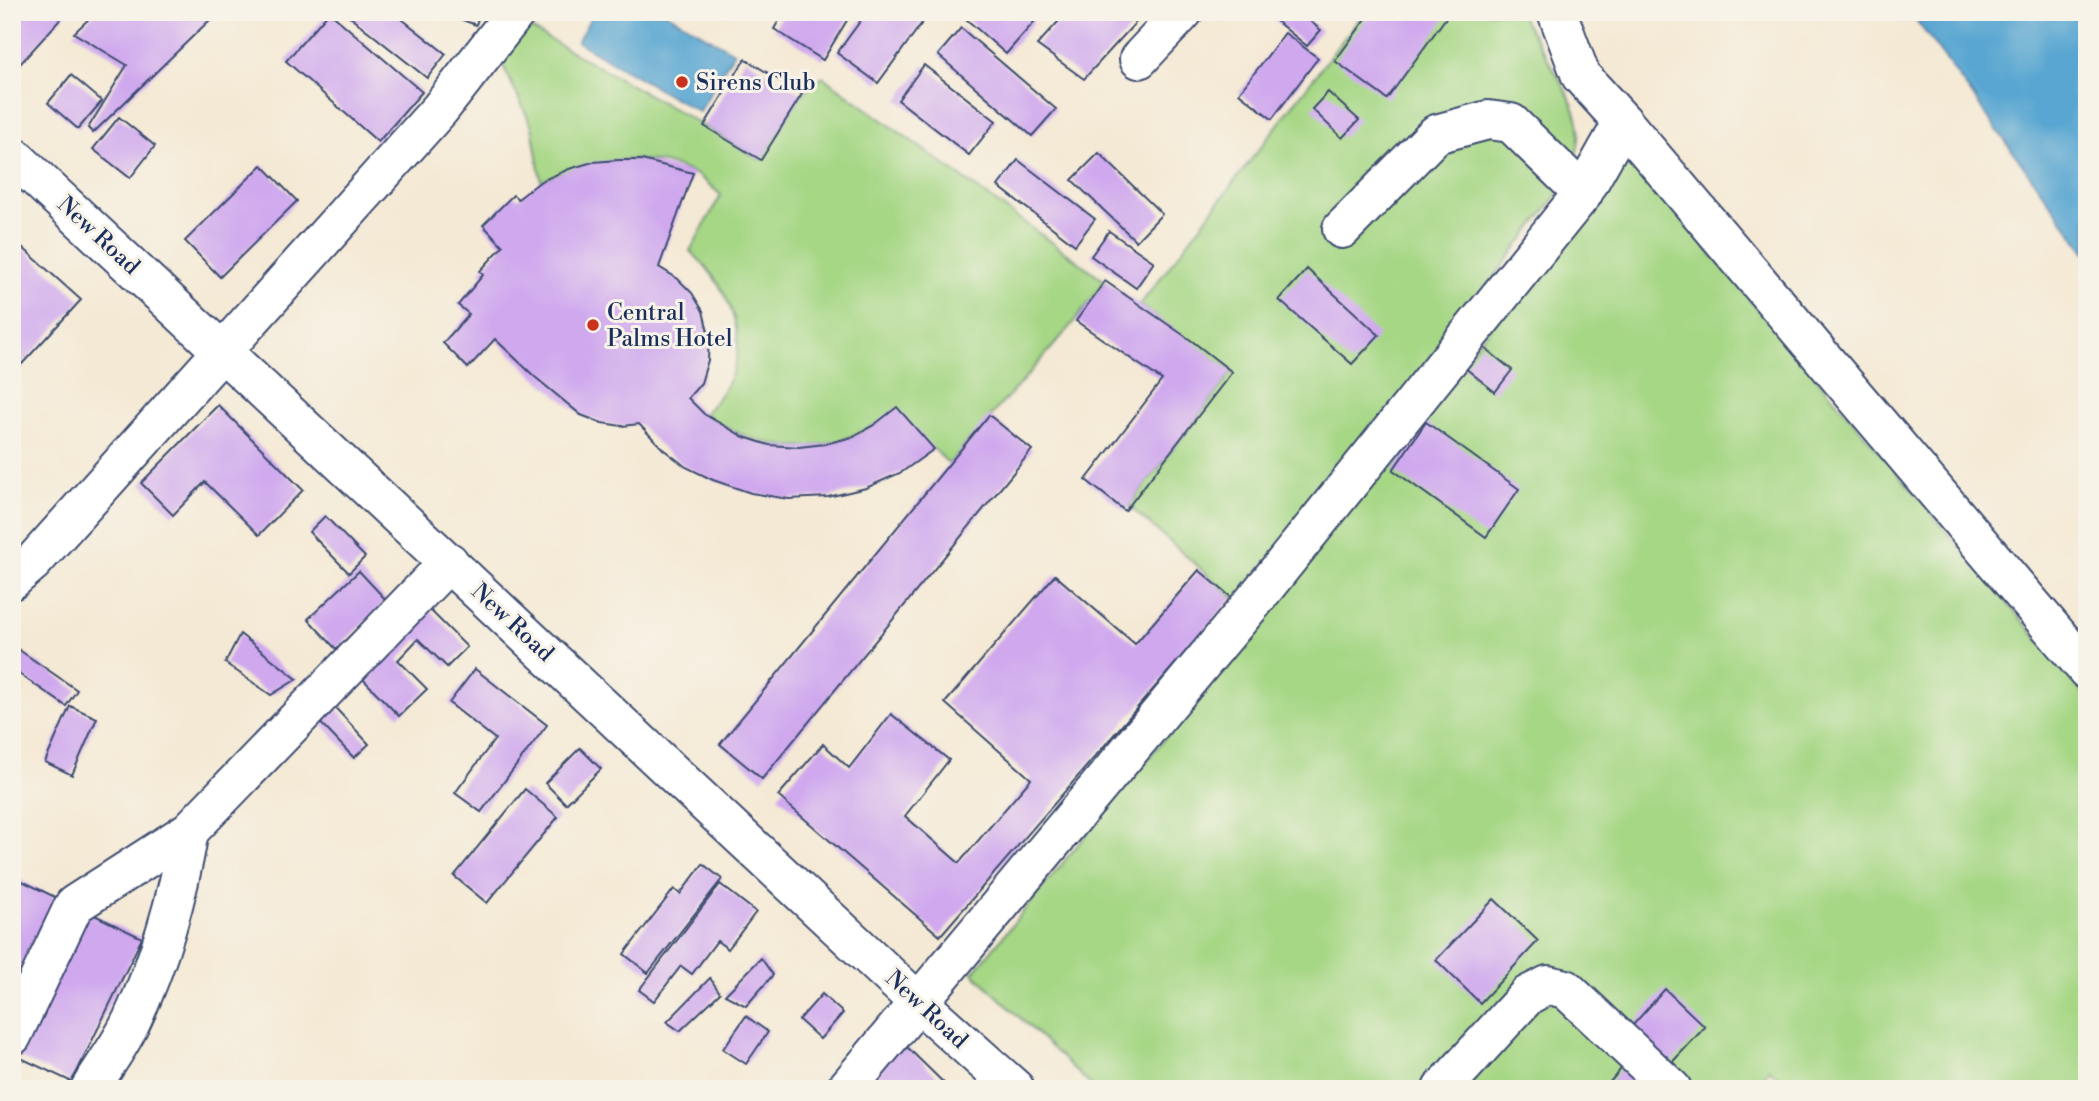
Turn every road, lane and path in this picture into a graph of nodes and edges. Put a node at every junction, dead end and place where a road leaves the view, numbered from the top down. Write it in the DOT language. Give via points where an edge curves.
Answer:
graph roads {
  1 [pos="516,12"];
  2 [pos="1183,12"];
  3 [pos="1557,12"];
  4 [pos="1139,59"];
  5 [pos="1623,122"];
  6 [pos="12,155"];
  7 [pos="1583,193"];
  8 [pos="1342,229"];
  9 [pos="223,350"];
  10 [pos="449,562"];
  11 [pos="12,580"];
  12 [pos="2087,670"];
  13 [pos="190,831"];
  14 [pos="919,1003"];
  15 [pos="12,1035"];
  16 [pos="90,1089"];
  17 [pos="846,1089"];
  18 [pos="1015,1089"];
  19 [pos="1442,1089"];
  20 [pos="1672,1089"];
  1 -- 9 [label="street" via="439,109"];
  2 -- 4 [label="street"];
  3 -- 5 [label="street" via="1581,76"];
  5 -- 7 [label="street"];
  5 -- 12 [label="street"];
  6 -- 9 [label="street, New Road"];
  7 -- 8 [label="street" via="1511,123 1488,120 1436,134"];
  7 -- 14 [label="street" via="1245,612"];
  9 -- 10 [label="street, New Road"];
  9 -- 11 [label="street"];
  10 -- 13 [label="street"];
  10 -- 14 [label="street, New Road"];
  13 -- 15 [label="street" via="74,905"];
  13 -- 16 [label="street" via="156,964 131,1023"];
  14 -- 17 [label="street"];
  14 -- 18 [label="street, New Road"];
  19 -- 20 [label="street" via="1528,995 1548,985 1566,989"];
}
